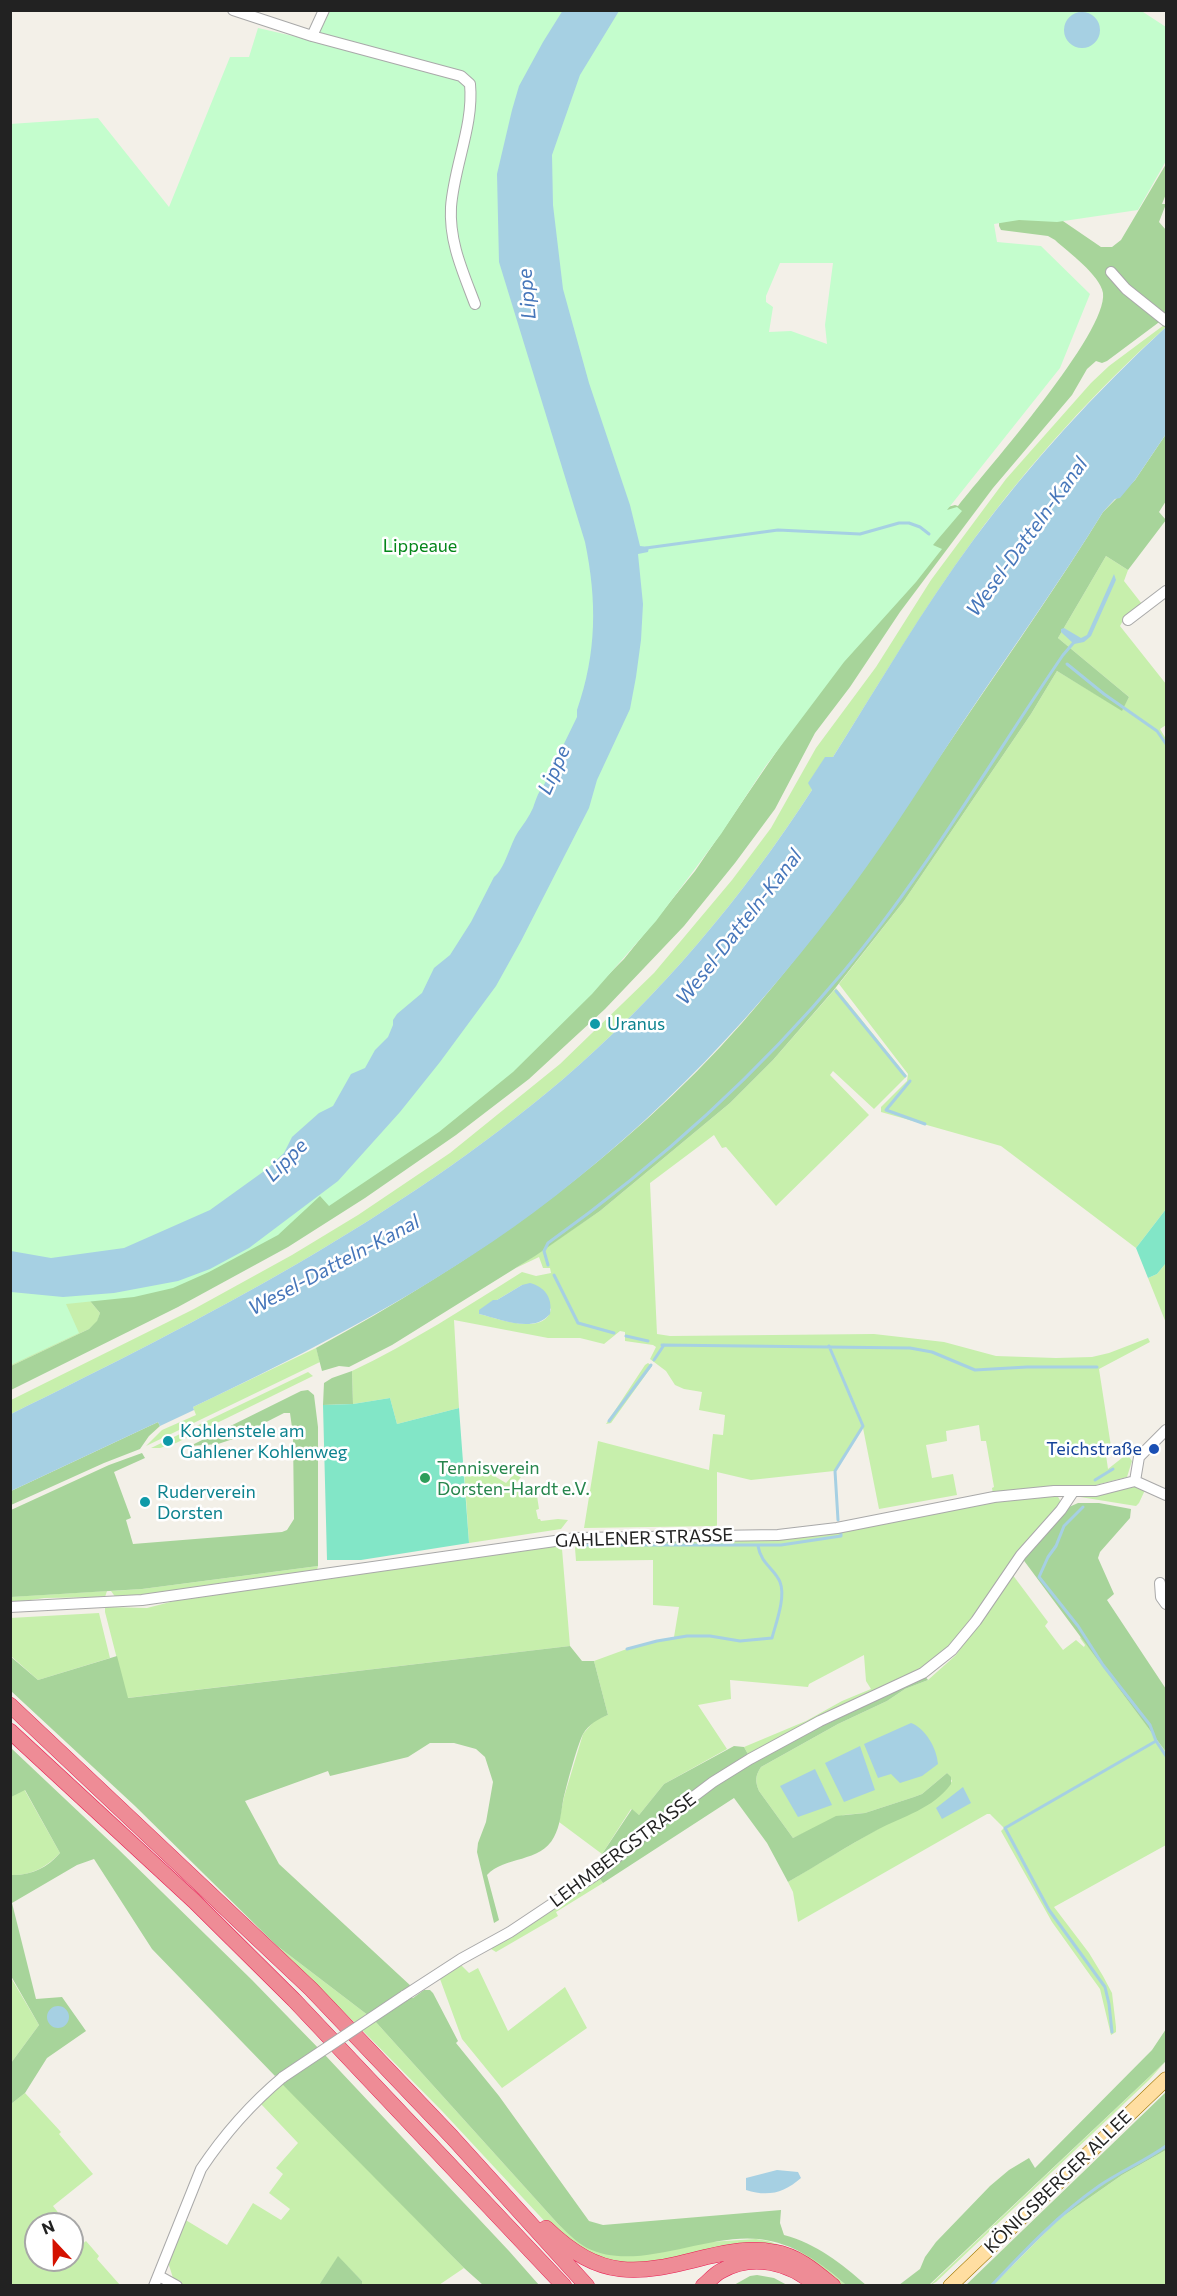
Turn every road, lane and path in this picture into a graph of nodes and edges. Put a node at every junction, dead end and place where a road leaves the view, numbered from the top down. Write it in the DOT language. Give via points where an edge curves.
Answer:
graph roads {
  1 [pos="233,10"];
  2 [pos="324,10"];
  3 [pos="312,36"];
  4 [pos="1111,272"];
  5 [pos="475,304"];
  6 [pos="1164,319"];
  7 [pos="1167,591"];
  8 [pos="1128,620"];
  9 [pos="1167,1430"];
  10 [pos="1135,1481"];
  11 [pos="1073,1491"];
  12 [pos="1167,1495"];
  13 [pos="1160,1583"];
  14 [pos="1167,1604"];
  15 [pos="10,1607"];
  16 [pos="10,1705"];
  17 [pos="10,1731"];
  18 [pos="1167,2079"];
  19 [pos="452,2137"];
  20 [pos="156,2281"];
  21 [pos="177,2286"];
  22 [pos="564,2286"];
  23 [pos="586,2286"];
  24 [pos="703,2286"];
  25 [pos="816,2286"];
  26 [pos="833,2286"];
  27 [pos="950,2286"];
  1 -- 3 [label="street"];
  2 -- 3 [label="street"];
  3 -- 5 [label="street" via="461,76 470,84 451,206 453,245"];
  4 -- 6 [label="street"];
  7 -- 8 [label="street"];
  9 -- 10 [label="street" via="1139,1457"];
  10 -- 11 [label="street, GAHLENER STRASSE" via="1096,1491"];
  10 -- 12 [label="street"];
  11 -- 15 [label="street, GAHLENER STRASSE" via="994,1497 837,1528 778,1534 576,1538 142,1600"];
  11 -- 20 [label="street, LEHMBERGSTRASSE, bridge" via="1021,1555 976,1621 952,1650 923,1673 820,1721 713,1782 597,1874 283,2077 201,2169"];
  13 -- 14 [label="street" via="1161,1597"];
  16 -- 19 [label="highway" via="311,1989"];
  17 -- 22 [label="highway" via="194,1901 294,2000"];
  18 -- 27 [label="main road, KÖNIGSBERGER ALLEE"];
  19 -- 23 [label="highway"];
  19 -- 26 [label="highway" via="553,2235 588,2260 636,2272 726,2253 761,2250 802,2261"];
  20 -- 21 [label="street"];
  24 -- 25 [label="highway" via="721,2271 759,2261 773,2262 802,2274"];
}
